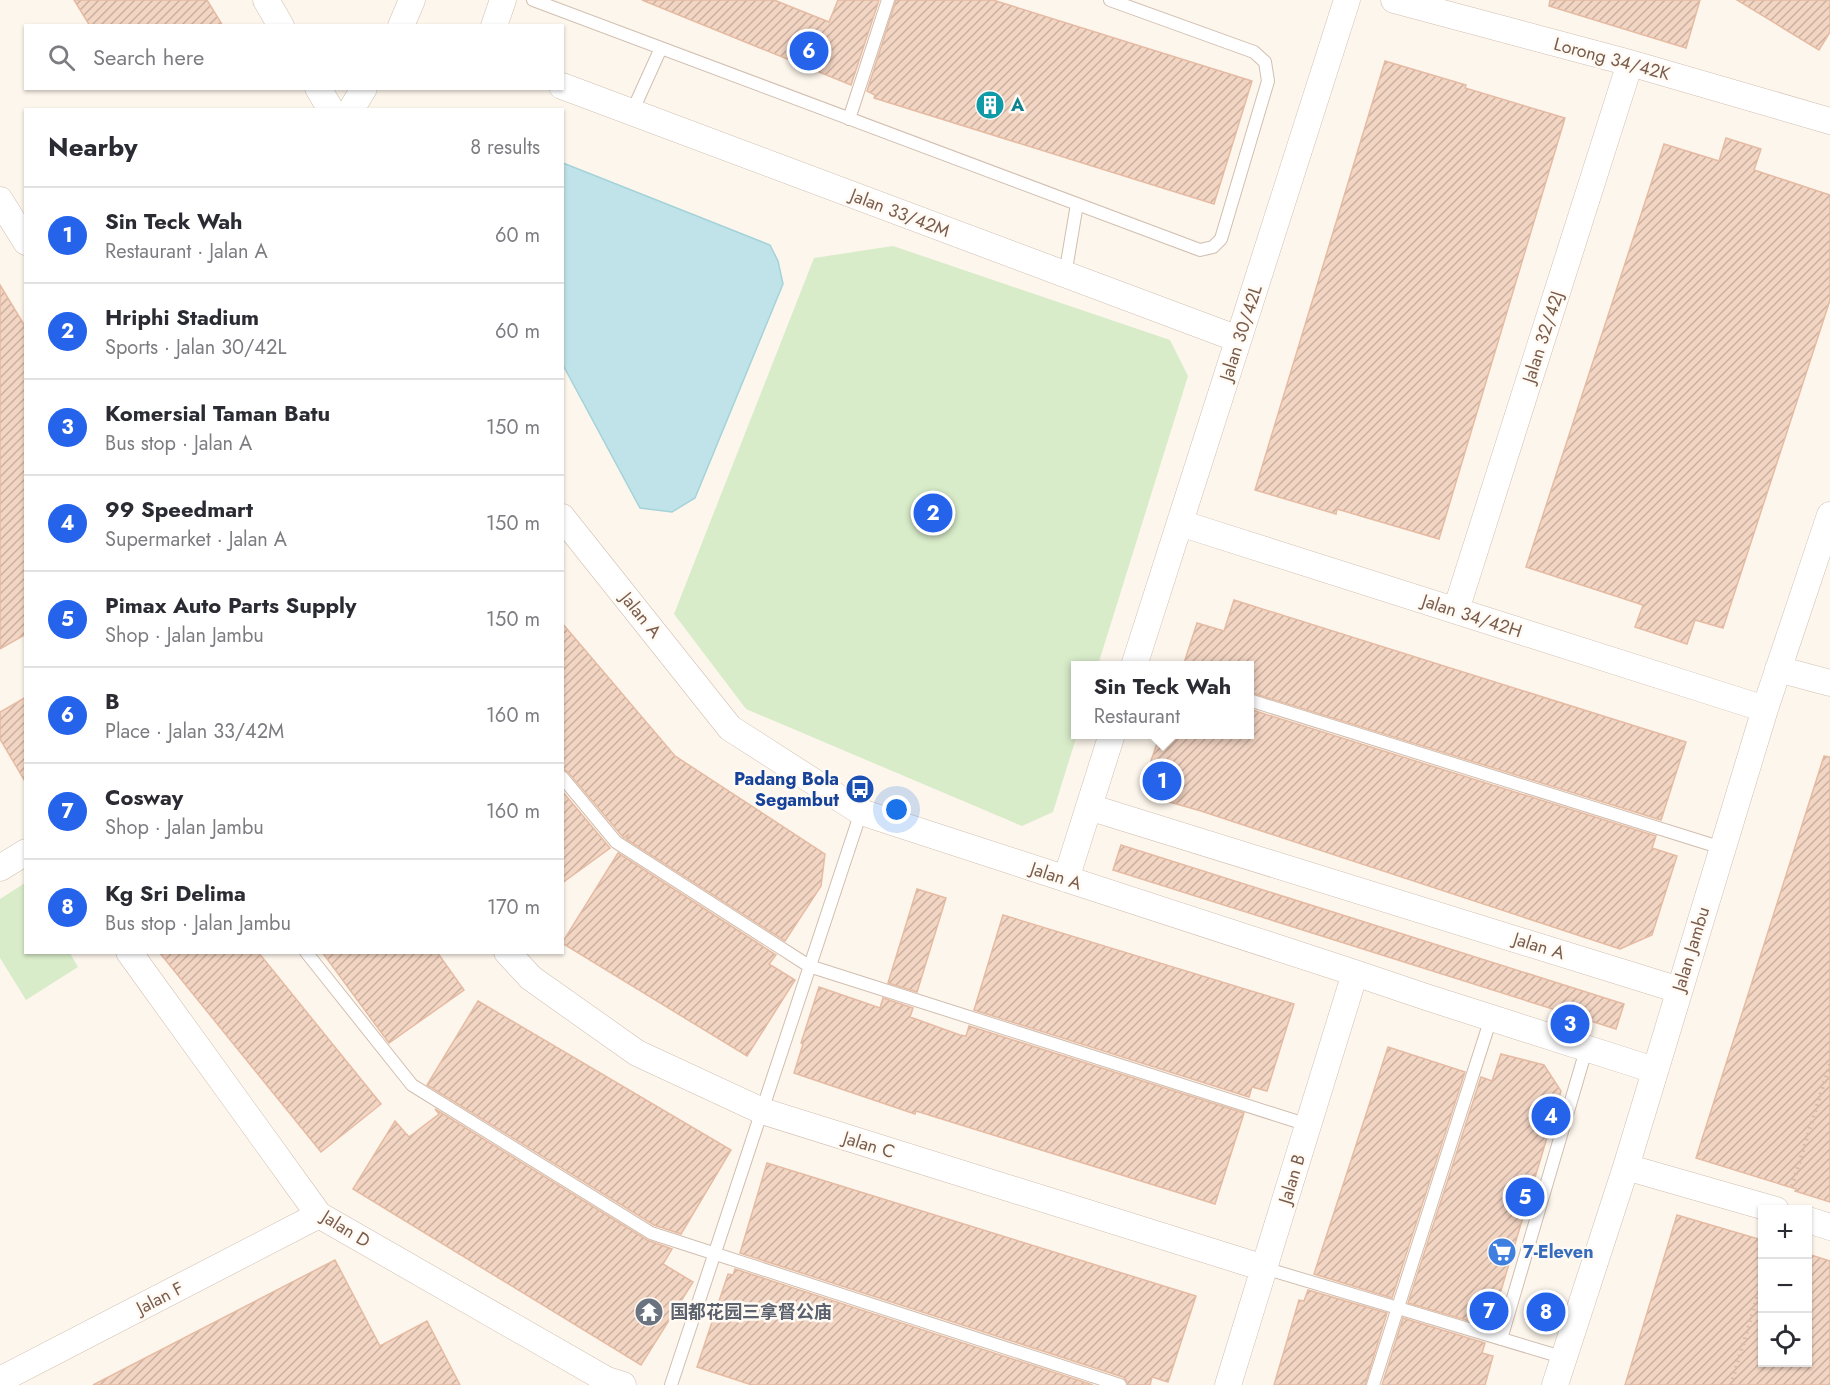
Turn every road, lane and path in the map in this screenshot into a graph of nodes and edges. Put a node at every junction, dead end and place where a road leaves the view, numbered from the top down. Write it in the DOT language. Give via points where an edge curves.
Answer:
graph roads {
  1 [pos="266,0"];
  2 [pos="412,0"];
  3 [pos="503,0"];
  4 [pos="533,0"];
  5 [pos="888,0"];
  6 [pos="1110,0"];
  7 [pos="1347,0"];
  8 [pos="1394,0"];
  9 [pos="280,24"];
  10 [pos="402,24"];
  11 [pos="495,24"];
  12 [pos="661,48"];
  13 [pos="1630,63"];
  14 [pos="564,87"];
  15 [pos="319,90"];
  16 [pos="363,90"];
  17 [pos="330,108"];
  18 [pos="352,108"];
  19 [pos="632,112"];
  20 [pos="849,119"];
  21 [pos="1830,121"];
  22 [pos="0,200"];
  23 [pos="1077,204"];
  24 [pos="24,239"];
  25 [pos="1065,275"];
  26 [pos="1238,339"];
  27 [pos="1830,515"];
  28 [pos="564,518"];
  29 [pos="1180,523"];
  30 [pos="1456,610"];
  31 [pos="1137,661"];
  32 [pos="1778,669"];
  33 [pos="1830,683"];
  34 [pos="1254,702"];
  35 [pos="1765,709"];
  36 [pos="1111,739"];
  37 [pos="564,779"];
  38 [pos="1089,807"];
  39 [pos="861,812"];
  40 [pos="1722,848"];
  41 [pos="24,853"];
  42 [pos="0,868"];
  43 [pos="1066,879"];
  44 [pos="130,954"];
  45 [pos="308,954"];
  46 [pos="509,954"];
  47 [pos="809,966"];
  48 [pos="1355,972"];
  49 [pos="1679,990"];
  50 [pos="1491,1018"];
  51 [pos="1586,1050"];
  52 [pos="1830,1064"];
  53 [pos="1654,1070"];
  54 [pos="762,1111"];
  55 [pos="1308,1125"];
  56 [pos="1626,1167"];
  57 [pos="1791,1187"];
  58 [pos="1762,1205"];
  59 [pos="319,1215"];
  60 [pos="1812,1221"];
  61 [pos="1830,1227"];
  62 [pos="714,1253"];
  63 [pos="1264,1268"];
  64 [pos="1758,1294"];
  65 [pos="1398,1308"];
  66 [pos="1500,1339"];
  67 [pos="1564,1358"];
  68 [pos="0,1380"];
  69 [pos="609,1383"];
  70 [pos="671,1385"];
  71 [pos="1119,1385"];
  72 [pos="1228,1385"];
  73 [pos="1373,1385"];
  74 [pos="1555,1385"];
  75 [pos="1731,1385"];
  1 -- 9 [label="street"];
  2 -- 10 [label="street"];
  3 -- 11 [label="street"];
  4 -- 12 [label="lane"];
  5 -- 20 [label="lane"];
  6 -- 23 [label="lane" via="1254,52 1265,62 1268,81 1221,239 1213,247 1200,250"];
  7 -- 26 [label="street, Jalan 30/42L"];
  8 -- 13 [label="street, Lorong 34/42K"];
  12 -- 19 [label="lane"];
  12 -- 20 [label="lane"];
  13 -- 21 [label="street, Lorong 34/42K"];
  13 -- 30 [label="street, Jalan 32/42J"];
  14 -- 19 [label="street, Jalan 33/42M"];
  15 -- 17 [label="street"];
  16 -- 18 [label="street"];
  19 -- 25 [label="street, Jalan 33/42M"];
  20 -- 23 [label="lane"];
  22 -- 24 [label="street"];
  23 -- 25 [label="lane"];
  25 -- 26 [label="street, Jalan 33/42M"];
  26 -- 29 [label="street, Jalan 30/42L"];
  27 -- 32 [label="street, Jalan Jambu"];
  28 -- 39 [label="street, Jalan A" via="730,728"];
  29 -- 30 [label="street, Jalan 34/42H"];
  29 -- 31 [label="street, Jalan 30/42L"];
  30 -- 35 [label="street, Jalan 34/42H"];
  32 -- 33 [label="street"];
  32 -- 35 [label="street, Jalan Jambu"];
  34 -- 40 [label="lane"];
  35 -- 40 [label="street, Jalan Jambu"];
  36 -- 38 [label="street"];
  37 -- 47 [label="lane" via="616,842"];
  38 -- 43 [label="street"];
  38 -- 49 [label="street, Jalan A"];
  39 -- 43 [label="street, Jalan A"];
  39 -- 47 [label="lane"];
  40 -- 49 [label="street, Jalan Jambu"];
  41 -- 42 [label="street"];
  43 -- 48 [label="street, Jalan A"];
  44 -- 59 [label="street, Jalan D"];
  45 -- 62 [label="lane" via="412,1085 651,1233"];
  46 -- 54 [label="street, Jalan C" via="531,978 637,1053"];
  47 -- 54 [label="lane"];
  47 -- 55 [label="lane"];
  48 -- 50 [label="street, Jalan A"];
  48 -- 55 [label="street, Jalan B"];
  49 -- 53 [label="street, Jalan Jambu"];
  50 -- 51 [label="street, Jalan A"];
  50 -- 65 [label="lane"];
  51 -- 53 [label="street, Jalan A"];
  51 -- 66 [label="lane"];
  52 -- 57 [label="path"];
  53 -- 56 [label="street, Jalan Jambu"];
  54 -- 62 [label="lane"];
  54 -- 63 [label="street, Jalan C"];
  55 -- 63 [label="street, Jalan B"];
  56 -- 58 [label="street"];
  56 -- 67 [label="street, Jalan Jambu"];
  59 -- 68 [label="street, Jalan F"];
  59 -- 69 [label="street, Jalan D"];
  60 -- 61 [label="street"];
  62 -- 70 [label="lane"];
  62 -- 71 [label="lane"];
  63 -- 65 [label="lane"];
  63 -- 72 [label="street, Jalan B"];
  64 -- 75 [label="path"];
  65 -- 66 [label="lane"];
  65 -- 73 [label="lane"];
  66 -- 67 [label="lane"];
  67 -- 74 [label="street, Jalan Jambu"];
}
